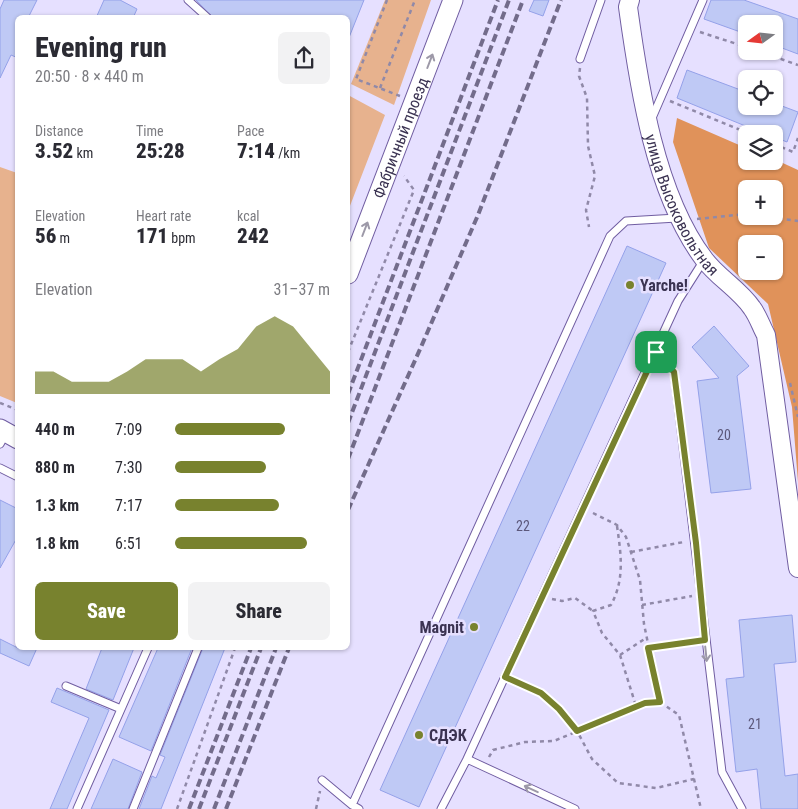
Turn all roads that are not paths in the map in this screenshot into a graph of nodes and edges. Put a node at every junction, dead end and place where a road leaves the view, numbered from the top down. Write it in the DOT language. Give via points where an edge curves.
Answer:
graph roads {
  1 [pos="188,0"];
  2 [pos="453,0"];
  3 [pos="601,0"];
  4 [pos="630,0"];
  5 [pos="703,0"];
  6 [pos="205,15"];
  7 [pos="580,59"];
  8 [pos="649,125"];
  9 [pos="678,218"];
  10 [pos="704,260"];
  11 [pos="350,269"];
  12 [pos="656,352"];
  13 [pos="0,468"];
  14 [pos="15,476"];
  15 [pos="798,568"];
  16 [pos="147,650"];
  17 [pos="197,650"];
  18 [pos="66,686"];
  19 [pos="121,709"];
  20 [pos="467,759"];
  21 [pos="322,780"];
  22 [pos="355,807"];
  23 [pos="77,809"];
  24 [pos="134,809"];
  25 [pos="440,809"];
  26 [pos="575,809"];
  27 [pos="742,809"];
  1 -- 6 [label="lane"];
  11 -- 2 [label="main road, Фабричный проезд, one-way"];
  3 -- 7 [label="lane"];
  4 -- 8 [label="street, улица Высоковольтная" via="628,8 637,75"];
  5 -- 8 [label="lane"];
  8 -- 9 [label="street, улица Высоковольтная"];
  9 -- 10 [label="street, улица Высоковольтная"];
  9 -- 22 [label="lane" via="626,221 610,236"];
  10 -- 12 [label="lane" via="678,301"];
  10 -- 15 [label="street, улица Высоковольтная" via="752,307 766,335"];
  12 -- 20 [label="lane"];
  12 -- 27 [label="lane, one-way" via="674,372 722,772"];
  13 -- 14 [label="lane"];
  16 -- 19 [label="lane"];
  17 -- 24 [label="lane"];
  18 -- 19 [label="lane"];
  19 -- 23 [label="lane"];
  20 -- 25 [label="lane"];
  26 -- 20 [label="lane, one-way"];
  21 -- 22 [label="lane"];
}
